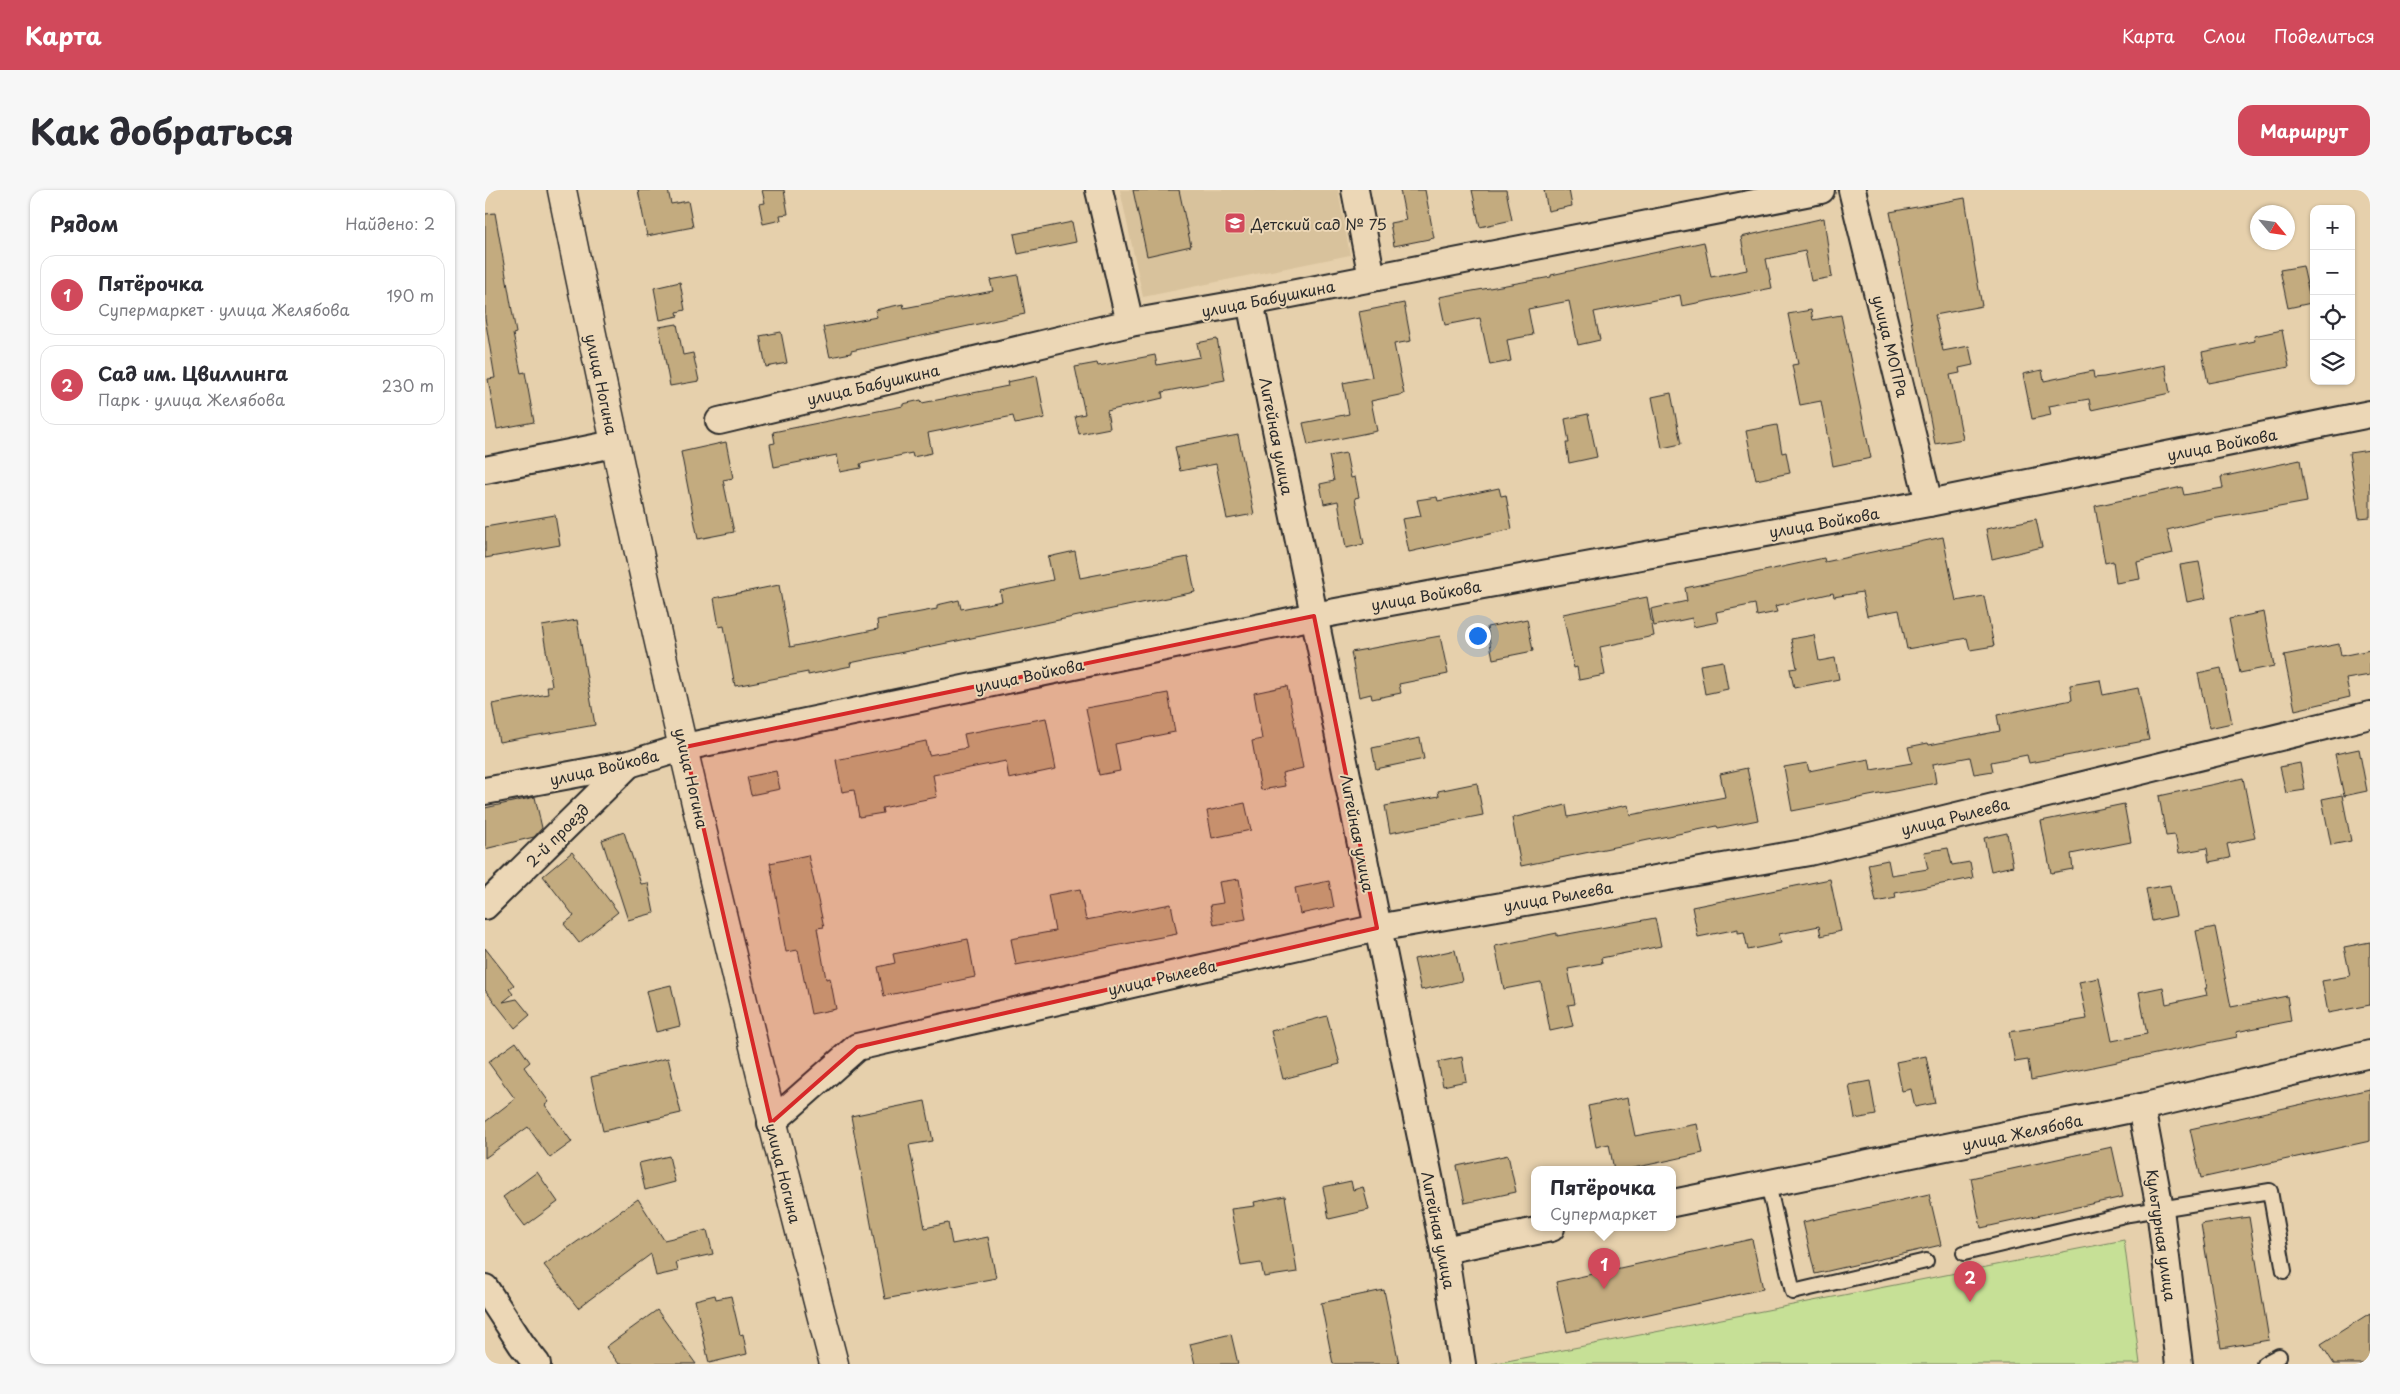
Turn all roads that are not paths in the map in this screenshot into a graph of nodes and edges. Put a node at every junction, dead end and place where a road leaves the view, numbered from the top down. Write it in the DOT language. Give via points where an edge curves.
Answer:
graph roads {
  1 [pos="562,190"];
  2 [pos="1099,190"];
  3 [pos="1355,190"];
  4 [pos="1821,190"];
  5 [pos="1852,190"];
  6 [pos="1372,278"];
  7 [pos="1250,302"];
  8 [pos="1130,323"];
  9 [pos="2370,414"];
  10 [pos="719,421"];
  11 [pos="614,444"];
  12 [pos="485,470"];
  13 [pos="1929,503"];
  14 [pos="1314,616"];
  15 [pos="2370,715"];
  16 [pos="685,747"];
  17 [pos="629,764"];
  18 [pos="485,791"];
  19 [pos="485,906"];
  20 [pos="1377,928"];
  21 [pos="2370,1054"];
  22 [pos="2141,1107"];
  23 [pos="771,1122"];
  24 [pos="1768,1184"];
  25 [pos="1676,1202"];
  26 [pos="2160,1209"];
  27 [pos="1536,1231"];
  28 [pos="1444,1250"];
  29 [pos="1964,1253"];
  30 [pos="1926,1261"];
  31 [pos="2284,1271"];
  32 [pos="485,1288"];
  33 [pos="2279,1356"];
  34 [pos="537,1364"];
  35 [pos="833,1364"];
  36 [pos="1462,1364"];
  37 [pos="2179,1364"];
  38 [pos="2264,1364"];
  1 -- 11 [label="street, улица Ногина"];
  2 -- 8 [label="street"];
  3 -- 6 [label="street"];
  4 -- 6 [label="street, улица Бабушкина"];
  5 -- 13 [label="street, улица МОПРа"];
  6 -- 7 [label="street, улица Бабушкина"];
  7 -- 8 [label="street, улица Бабушкина"];
  7 -- 14 [label="street, Литейная улица"];
  8 -- 10 [label="street, улица Бабушкина"];
  9 -- 13 [label="street, улица Войкова"];
  11 -- 12 [label="street"];
  11 -- 16 [label="street, улица Ногина"];
  13 -- 14 [label="street, улица Войкова"];
  14 -- 16 [label="street, улица Войкова"];
  14 -- 20 [label="street, Литейная улица"];
  15 -- 20 [label="street, улица Рылеева" via="1809,852"];
  16 -- 17 [label="street, улица Войкова"];
  16 -- 23 [label="street, улица Ногина"];
  17 -- 18 [label="street, улица Войкова"];
  17 -- 19 [label="street, 2-й проезд"];
  20 -- 23 [label="street, улица Рылеева" via="857,1046"];
  20 -- 28 [label="street, Литейная улица"];
  21 -- 22 [label="street, улица Желябова"];
  22 -- 24 [label="street, улица Желябова"];
  22 -- 26 [label="street, Культурная улица"];
  23 -- 35 [label="street, улица Ногина"];
  24 -- 25 [label="street, улица Желябова"];
  24 -- 30 [label="lane" via="1793,1292"];
  26 -- 29 [label="lane"];
  26 -- 31 [label="lane" via="2270,1191"];
  26 -- 37 [label="street, Культурная улица"];
  27 -- 28 [label="street"];
  28 -- 36 [label="street, Литейная улица"];
  32 -- 34 [label="street"];
  33 -- 38 [label="lane"];
}
